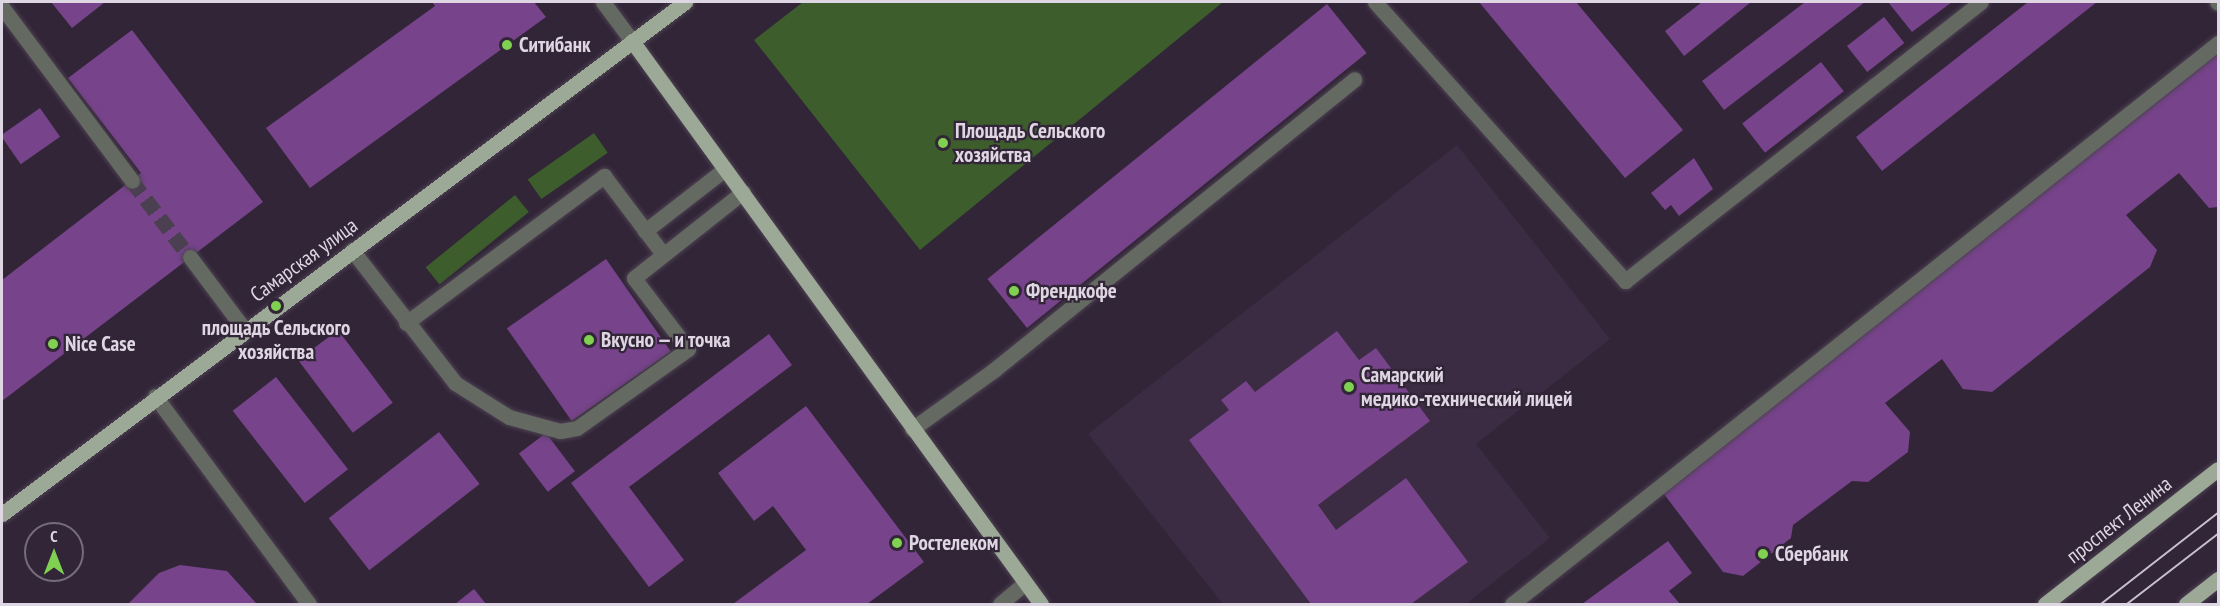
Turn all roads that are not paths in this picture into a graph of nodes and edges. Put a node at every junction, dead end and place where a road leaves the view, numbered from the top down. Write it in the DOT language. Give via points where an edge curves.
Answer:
graph roads {
  1 [pos="603,2"];
  2 [pos="685,2"];
  3 [pos="1375,2"];
  4 [pos="1981,2"];
  5 [pos="2,7"];
  6 [pos="632,41"];
  7 [pos="2218,43"];
  8 [pos="1354,80"];
  9 [pos="725,169"];
  10 [pos="132,181"];
  11 [pos="742,192"];
  12 [pos="645,231"];
  13 [pos="352,250"];
  14 [pos="663,254"];
  15 [pos="190,257"];
  16 [pos="406,323"];
  17 [pos="244,329"];
  18 [pos="155,396"];
  19 [pos="912,429"];
  20 [pos="2218,469"];
  21 [pos="2,514"];
  22 [pos="2218,579"];
  23 [pos="1025,583"];
  24 [pos="309,604"];
  25 [pos="1000,604"];
  26 [pos="1041,604"];
  27 [pos="1512,604"];
  28 [pos="2045,604"];
  29 [pos="2186,604"];
  1 -- 6 [label="street"];
  2 -- 6 [label="main road, Самарская улица"];
  3 -- 4 [label="street" via="1625,281"];
  5 -- 10 [label="street"];
  6 -- 9 [label="main road"];
  6 -- 13 [label="main road, Самарская улица"];
  7 -- 27 [label="street"];
  8 -- 19 [label="street" via="1004,363"];
  9 -- 11 [label="main road"];
  9 -- 12 [label="street"];
  11 -- 14 [label="street"];
  11 -- 19 [label="main road"];
  12 -- 14 [label="street"];
  12 -- 16 [label="street" via="604,176"];
  13 -- 16 [label="street"];
  13 -- 17 [label="main road, Самарская улица"];
  14 -- 16 [label="street" via="634,278 688,349 577,428 560,431 509,417 456,383"];
  15 -- 17 [label="street"];
  17 -- 18 [label="main road, Самарская улица"];
  18 -- 21 [label="main road, Самарская улица"];
  18 -- 24 [label="street"];
  19 -- 23 [label="main road"];
  20 -- 28 [label="main road, проспект Ленина"];
  22 -- 29 [label="main road"];
  23 -- 25 [label="street"];
  23 -- 26 [label="main road"];
}
